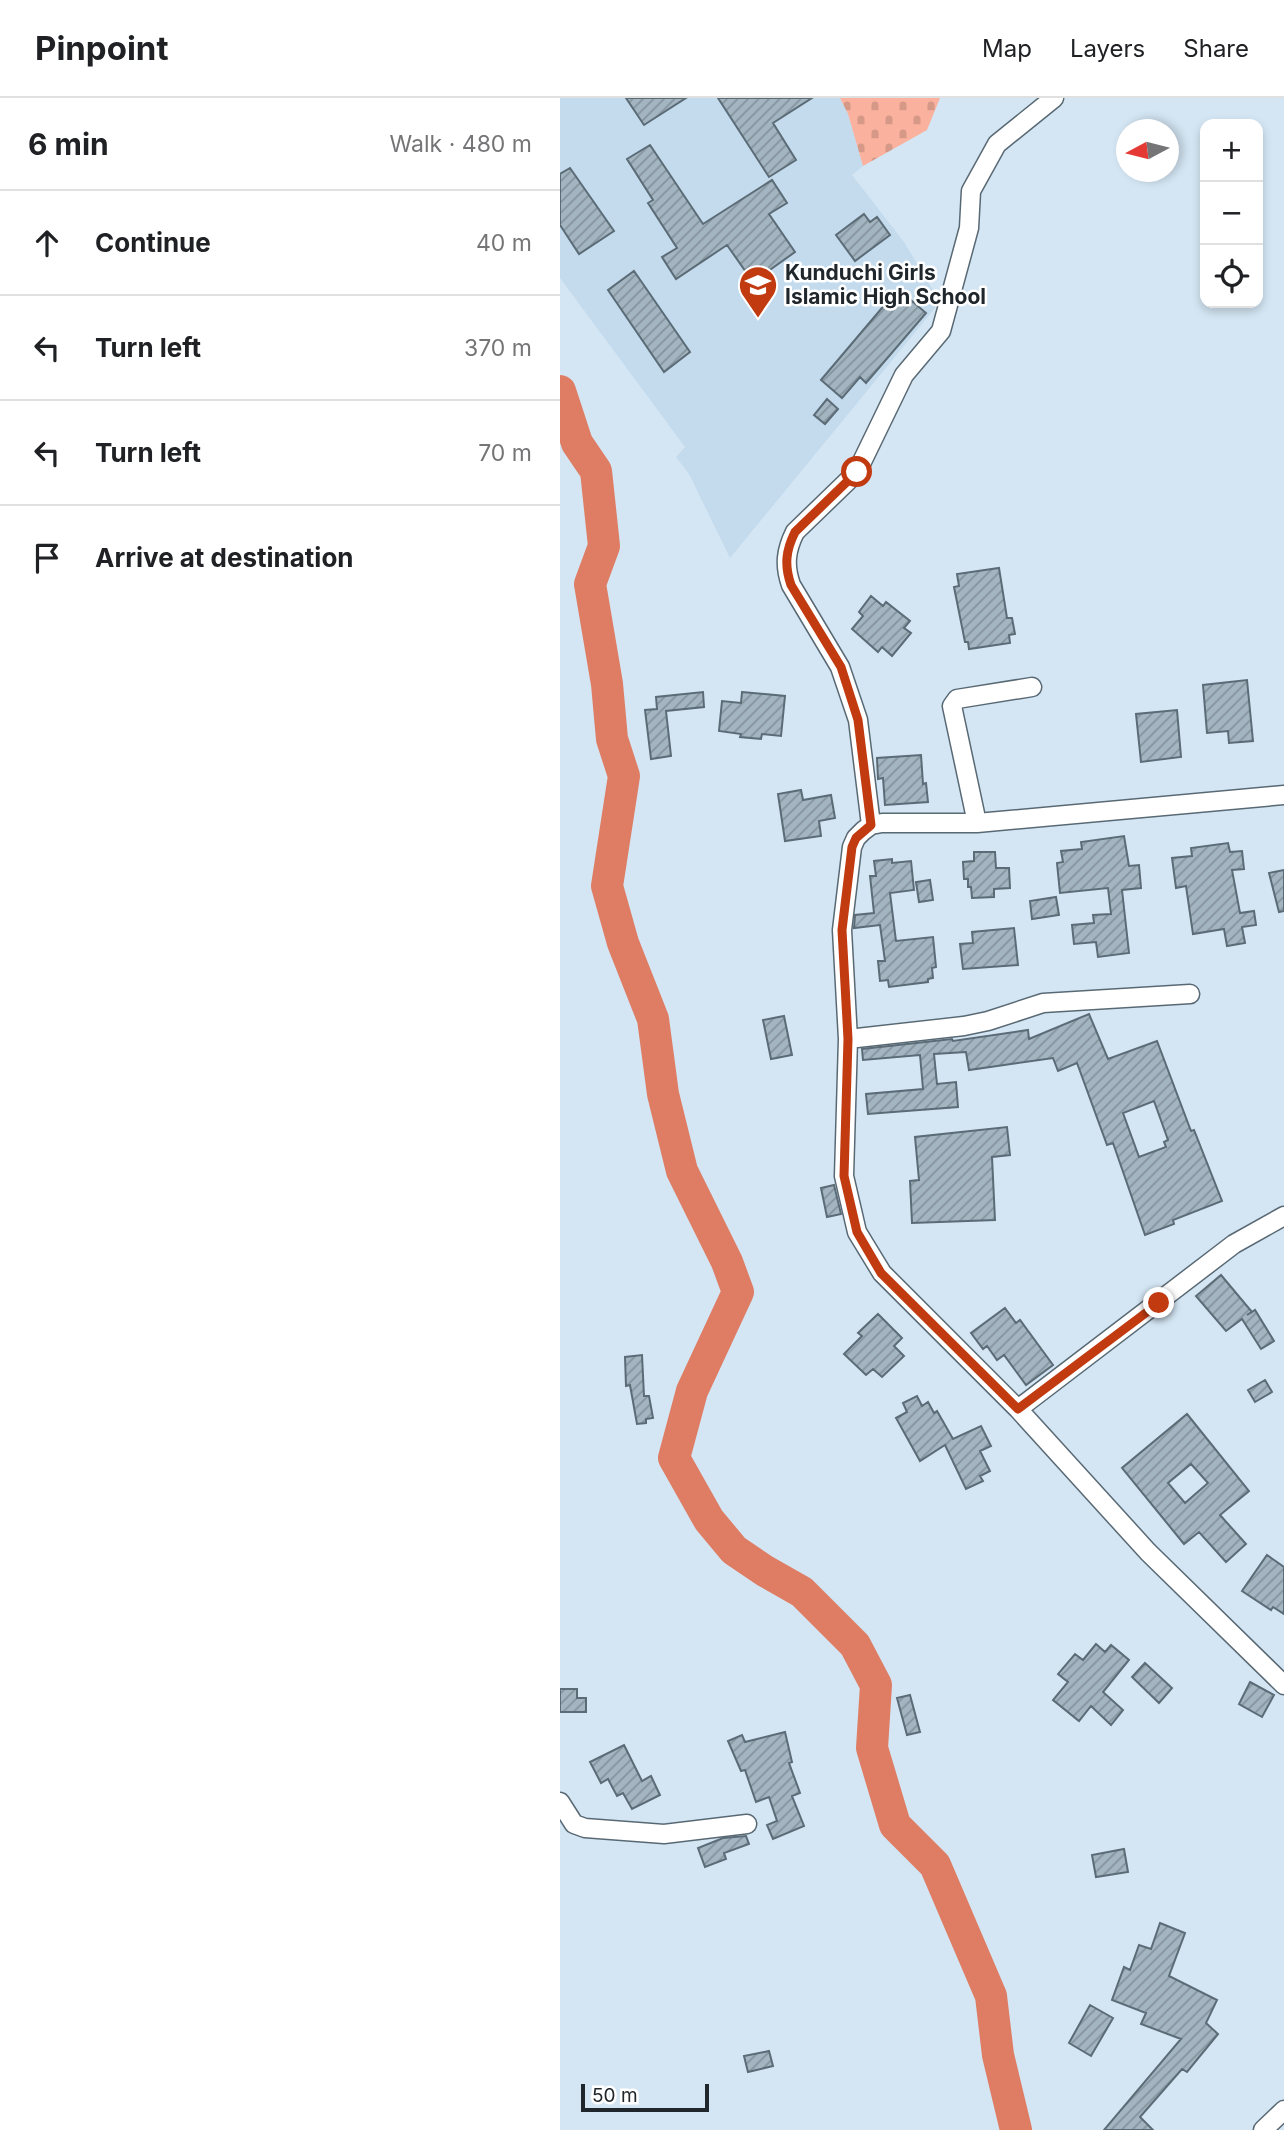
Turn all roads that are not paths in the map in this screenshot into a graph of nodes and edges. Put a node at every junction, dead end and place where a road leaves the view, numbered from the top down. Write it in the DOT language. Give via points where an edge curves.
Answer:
graph roads {
  1 [pos="1054,98"];
  2 [pos="1032,687"];
  3 [pos="1284,795"];
  4 [pos="977,823"];
  5 [pos="871,825"];
  6 [pos="1190,994"];
  7 [pos="848,1039"];
  8 [pos="1284,1216"];
  9 [pos="1018,1409"];
  10 [pos="1284,1685"];
  11 [pos="560,1802"];
  12 [pos="747,1824"];
  13 [pos="1284,2109"];
  14 [pos="1263,2130"];
  1 -- 5 [label="street" via="997,144 971,191 969,229 941,331 904,375 857,472 795,532 789,544 786,571 791,585 841,667 858,720"];
  2 -- 4 [label="street" via="957,699 952,706"];
  3 -- 4 [label="street"];
  4 -- 5 [label="street"];
  5 -- 7 [label="street" via="852,847 842,930"];
  6 -- 7 [label="street" via="1043,1003 964,1026"];
  7 -- 9 [label="street" via="844,1176 857,1232 881,1273"];
  8 -- 9 [label="street" via="1234,1244"];
  9 -- 10 [label="street" via="1148,1552"];
  11 -- 12 [label="street" via="575,1824 585,1828 664,1834"];
  13 -- 14 [label="street"];
}
